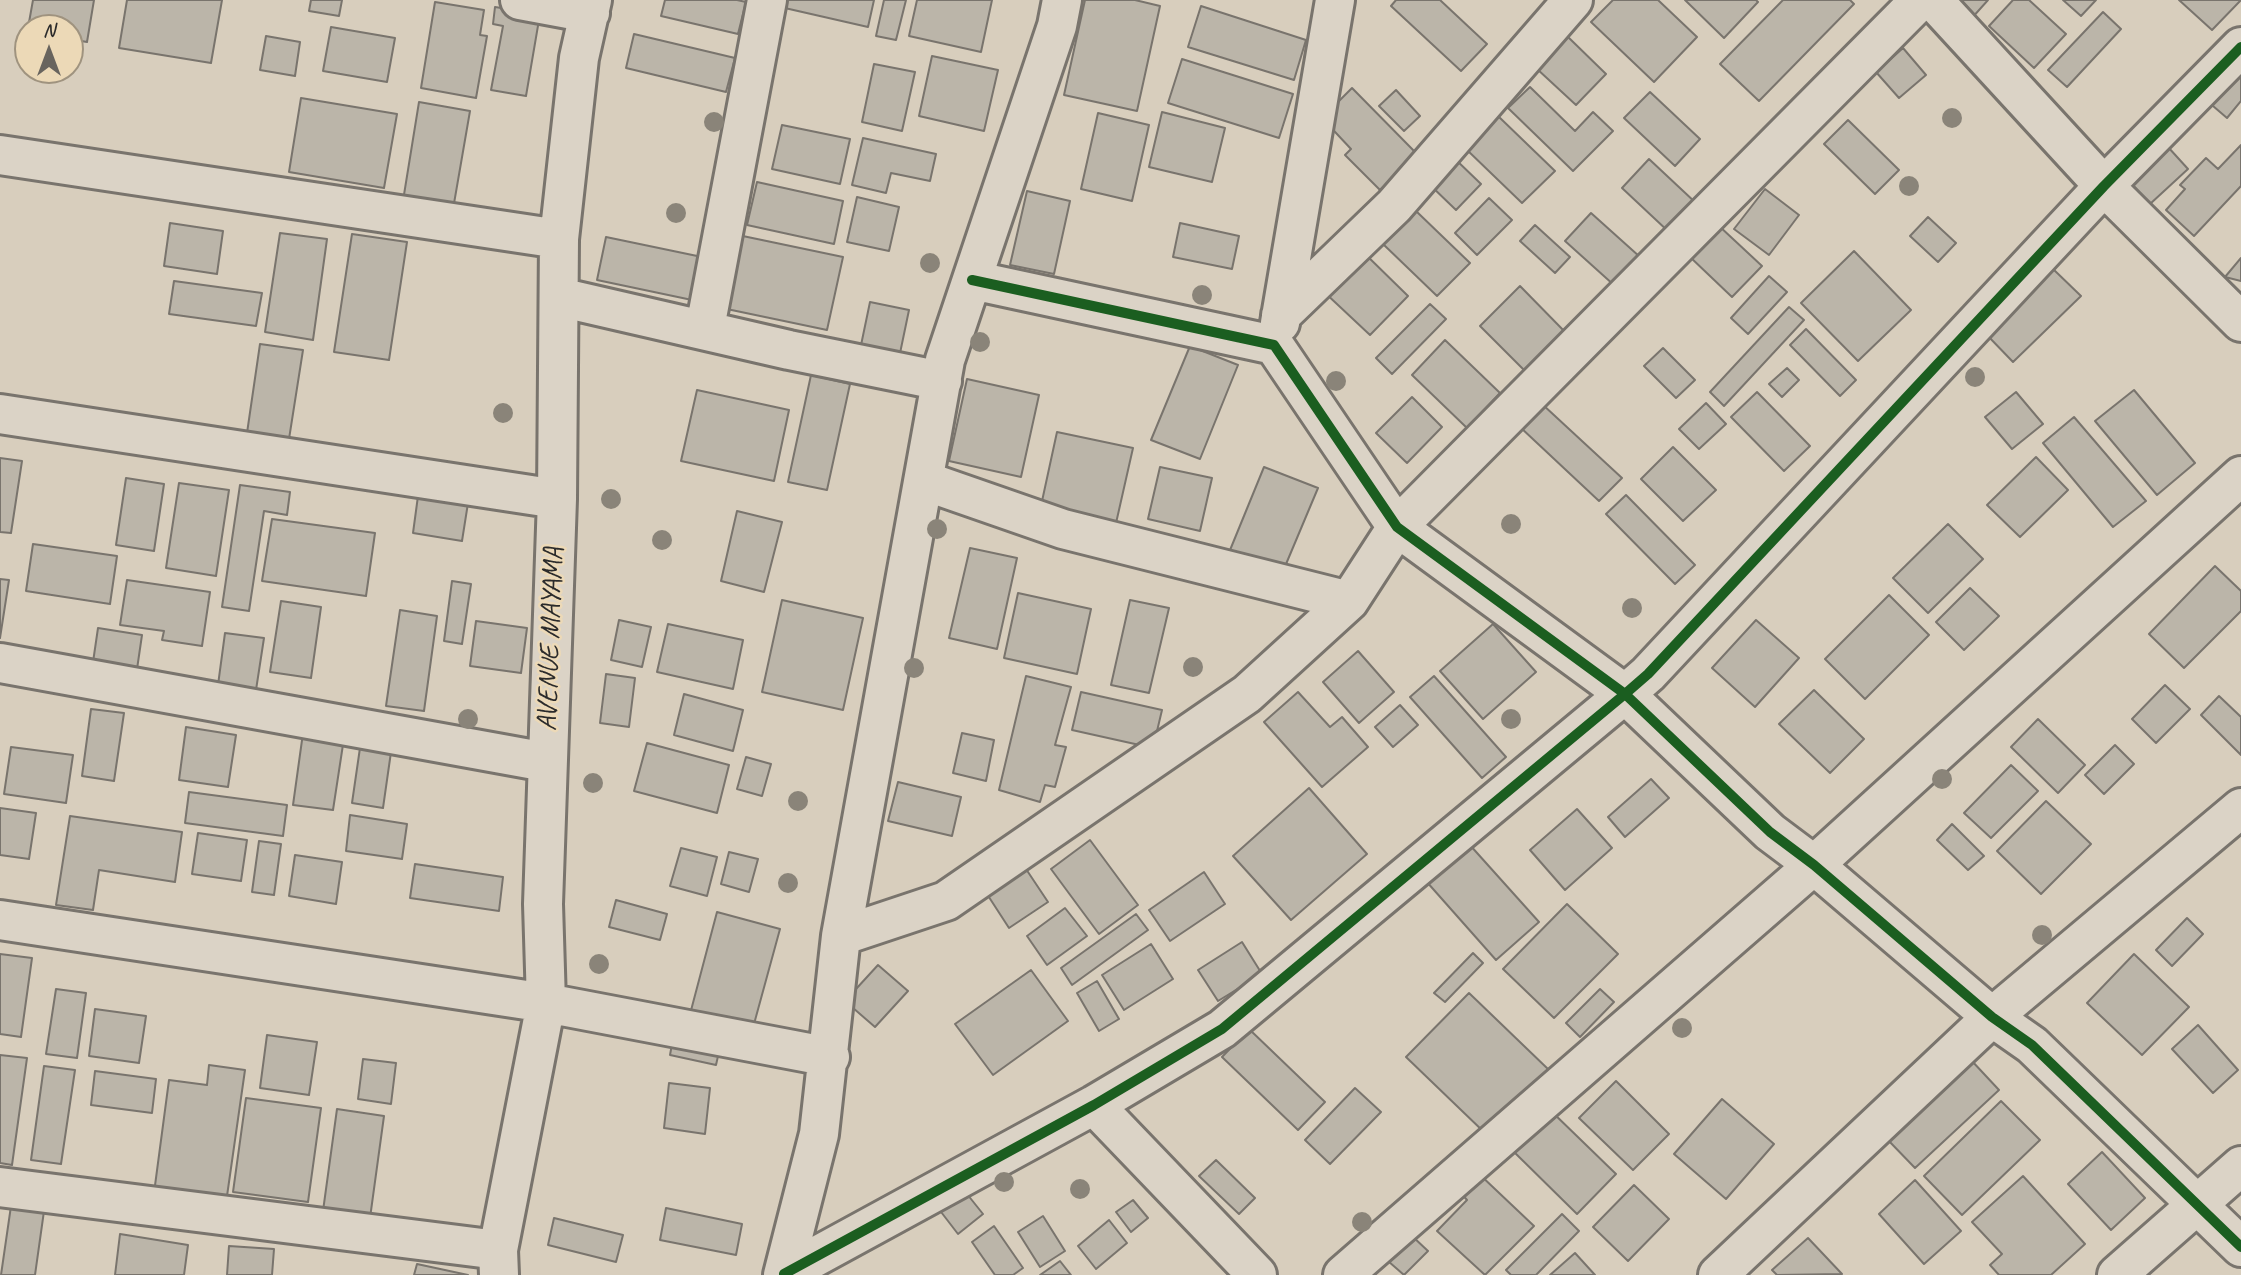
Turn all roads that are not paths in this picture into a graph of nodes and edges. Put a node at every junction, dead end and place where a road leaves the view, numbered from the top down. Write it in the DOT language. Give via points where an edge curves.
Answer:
graph roads {
  1 [pos="520,0"];
  2 [pos="767,0"];
  3 [pos="1062,0"];
  4 [pos="1335,0"];
  5 [pos="1573,0"];
  6 [pos="1920,0"];
  7 [pos="1933,0"];
  8 [pos="591,6"];
  9 [pos="2241,47"];
  10 [pos="0,155"];
  11 [pos="2104,186"];
  12 [pos="559,239"];
  13 [pos="972,279"];
  14 [pos="559,297"];
  15 [pos="2241,322"];
  16 [pos="705,328"];
  17 [pos="1278,330"];
  18 [pos="942,381"];
  19 [pos="0,414"];
  20 [pos="2241,476"];
  21 [pos="925,481"];
  22 [pos="557,499"];
  23 [pos="1397,527"];
  24 [pos="1349,601"];
  25 [pos="0,663"];
  26 [pos="1625,694"];
  27 [pos="546,762"];
  28 [pos="2241,808"];
  29 [pos="1814,865"];
  30 [pos="0,920"];
  31 [pos="841,936"];
  32 [pos="546,1003"];
  33 [pos="1992,1017"];
  34 [pos="830,1057"];
  35 [pos="1094,1105"];
  36 [pos="2241,1166"];
  37 [pos="0,1187"];
  38 [pos="2197,1204"];
  39 [pos="2241,1247"];
  40 [pos="499,1262"];
  41 [pos="783,1274"];
  42 [pos="1257,1275"];
  43 [pos="1343,1275"];
  44 [pos="1718,1275"];
  45 [pos="2118,1275"];
  1 -- 8 [label="street"];
  2 -- 16 [label="street"];
  3 -- 13 [label="street"];
  4 -- 17 [label="street"];
  5 -- 17 [label="street" via="1394,206"];
  6 -- 23 [label="street"];
  7 -- 11 [label="street"];
  8 -- 12 [label="street, AVENUE MAYAMA" via="579,58"];
  9 -- 11 [label="street"];
  10 -- 12 [label="street"];
  11 -- 15 [label="street"];
  11 -- 26 [label="street"];
  12 -- 14 [label="street, AVENUE MAYAMA"];
  13 -- 17 [label="street"];
  13 -- 18 [label="street"];
  14 -- 16 [label="street"];
  14 -- 22 [label="street, AVENUE MAYAMA"];
  16 -- 18 [label="street"];
  17 -- 23 [label="street"];
  18 -- 21 [label="street"];
  19 -- 22 [label="street"];
  20 -- 29 [label="street"];
  21 -- 24 [label="street" via="1063,529"];
  21 -- 31 [label="street"];
  22 -- 27 [label="street, AVENUE MAYAMA"];
  23 -- 24 [label="street"];
  23 -- 26 [label="street"];
  24 -- 31 [label="street" via="1247,694 946,901"];
  25 -- 27 [label="street"];
  26 -- 29 [label="street" via="1770,832"];
  26 -- 35 [label="street" via="1222,1029"];
  27 -- 32 [label="street, AVENUE MAYAMA"];
  28 -- 33 [label="street"];
  29 -- 33 [label="street"];
  29 -- 43 [label="street"];
  30 -- 32 [label="street"];
  31 -- 34 [label="street"];
  32 -- 34 [label="street"];
  32 -- 40 [label="street, AVENUE MAYAMA"];
  33 -- 38 [label="street" via="2032,1045"];
  33 -- 44 [label="street"];
  34 -- 41 [label="street" via="819,1134"];
  35 -- 41 [label="street"];
  35 -- 42 [label="street"];
  36 -- 38 [label="street"];
  37 -- 40 [label="street"];
  38 -- 39 [label="street"];
  38 -- 45 [label="street"];
}
